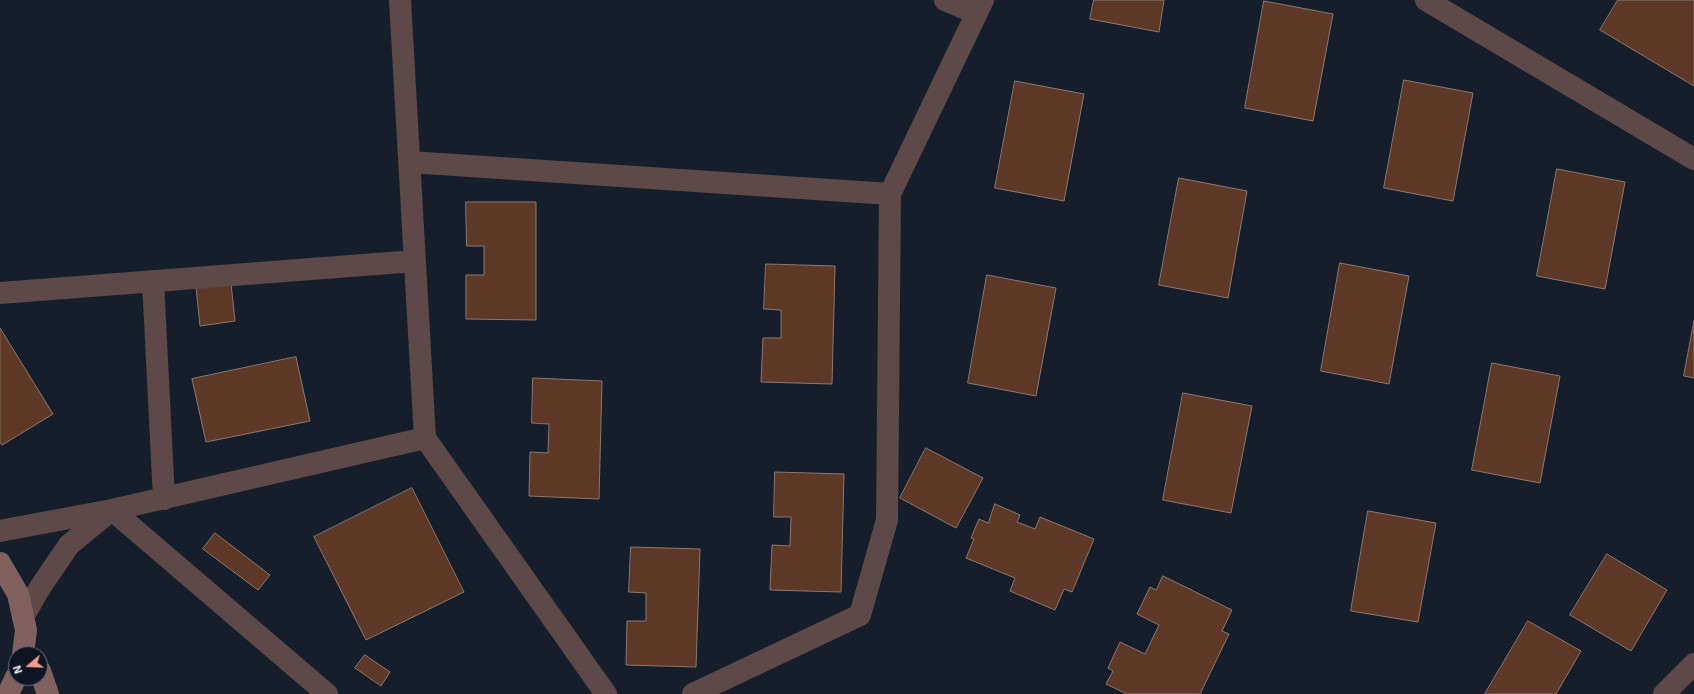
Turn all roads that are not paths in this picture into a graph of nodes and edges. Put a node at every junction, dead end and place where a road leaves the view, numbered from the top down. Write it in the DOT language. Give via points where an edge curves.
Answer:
graph roads {
  1 [pos="400,0"];
  2 [pos="945,0"];
  3 [pos="1426,0"];
  4 [pos="980,6"];
  5 [pos="1694,159"];
  6 [pos="410,162"];
  7 [pos="890,194"];
  8 [pos="415,260"];
  9 [pos="153,281"];
  10 [pos="0,293"];
  11 [pos="425,438"];
  12 [pos="164,499"];
  13 [pos="112,510"];
  14 [pos="0,531"];
  15 [pos="0,563"];
  16 [pos="24,623"];
  17 [pos="23,646"];
  18 [pos="31,646"];
  19 [pos="1694,664"];
  20 [pos="327,694"];
  21 [pos="606,694"];
  22 [pos="692,694"];
  23 [pos="1664,694"];
  1 -- 6 [label="street"];
  2 -- 4 [label="street"];
  3 -- 5 [label="street"];
  4 -- 7 [label="street"];
  6 -- 7 [label="street"];
  6 -- 8 [label="street"];
  7 -- 22 [label="street" via="887,520 860,615"];
  8 -- 9 [label="street"];
  8 -- 11 [label="street"];
  9 -- 10 [label="street"];
  9 -- 12 [label="street"];
  11 -- 12 [label="street"];
  11 -- 21 [label="street"];
  12 -- 13 [label="street"];
  13 -- 14 [label="street"];
  13 -- 16 [label="street" via="69,545 40,586"];
  13 -- 20 [label="street"];
  15 -- 16 [label="main road" via="18,594"];
  16 -- 17 [label="main road"];
  16 -- 18 [label="main road"];
  19 -- 23 [label="street"];
}
